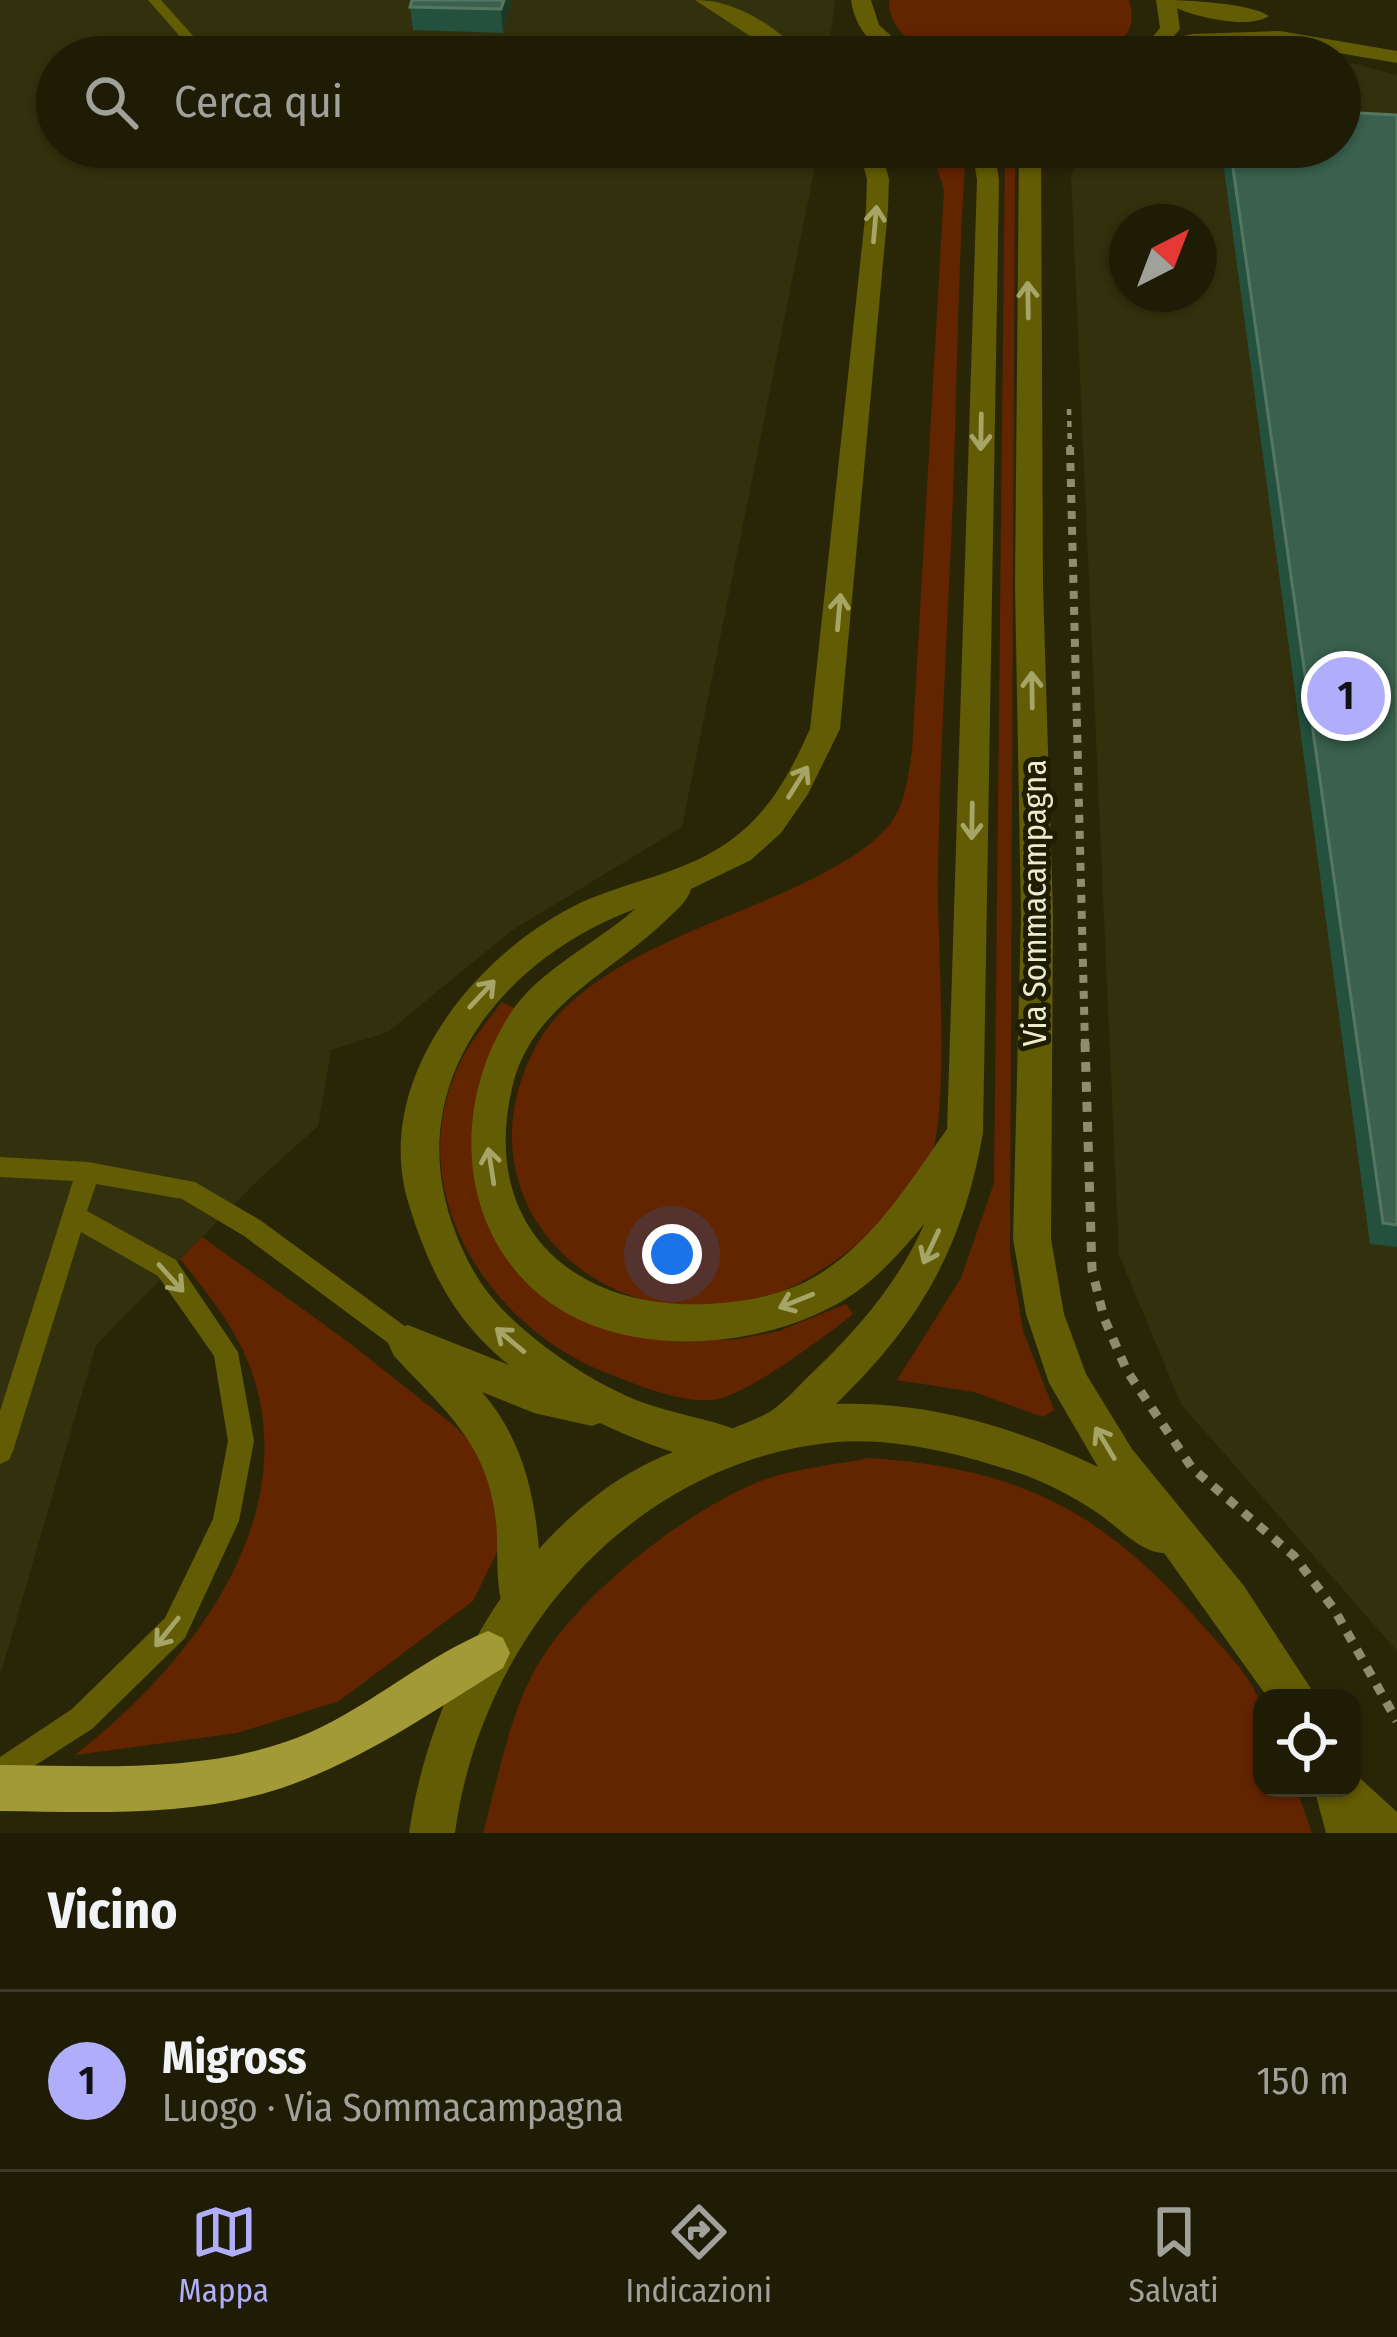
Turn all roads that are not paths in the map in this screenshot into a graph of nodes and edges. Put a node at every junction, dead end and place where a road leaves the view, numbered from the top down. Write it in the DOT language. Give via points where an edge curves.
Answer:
graph roads {
  1 [pos="154,0"];
  2 [pos="705,0"];
  3 [pos="861,0"];
  4 [pos="1168,0"];
  5 [pos="1243,0"];
  6 [pos="1301,16"];
  7 [pos="186,36"];
  8 [pos="767,36"];
  9 [pos="876,36"];
  10 [pos="1165,36"];
  11 [pos="1256,36"];
  12 [pos="1288,36"];
  13 [pos="1397,37"];
  14 [pos="1361,48"];
  15 [pos="1397,57"];
  16 [pos="875,168"];
  17 [pos="986,168"];
  18 [pos="1030,168"];
  19 [pos="690,878"];
  20 [pos="965,1133"];
  21 [pos="0,1168"];
  22 [pos="88,1172"];
  23 [pos="74,1216"];
  24 [pos="408,1343"];
  25 [pos="623,1414"];
  26 [pos="778,1430"];
  27 [pos="726,1445"];
  28 [pos="0,1451"];
  29 [pos="521,1600"];
  30 [pos="1229,1601"];
  31 [pos="488,1653"];
  32 [pos="1289,1689"];
  33 [pos="0,1774"];
  34 [pos="0,1788"];
  35 [pos="1340,1797"];
  36 [pos="1348,1797"];
  37 [pos="432,1833"];
  38 [pos="1349,1833"];
  39 [pos="1386,1833"];
  1 -- 7 [label="lane"];
  2 -- 8 [label="street"];
  3 -- 9 [label="street"];
  4 -- 6 [label="street" via="1217,13"];
  4 -- 10 [label="street"];
  5 -- 6 [label="street"];
  6 -- 13 [label="street"];
  11 -- 12 [label="street"];
  14 -- 15 [label="street"];
  19 -- 16 [label="street, one-way" via="757,837 801,782 825,729"];
  17 -- 20 [label="street, Via Sommacampagna, one-way"];
  30 -- 18 [label="street, Via Sommacampagna, one-way" via="1118,1463 1069,1383 1045,1314 1032,1239"];
  20 -- 19 [label="street, one-way" via="902,1222 834,1286 762,1315 686,1324 614,1315 549,1279 511,1232 490,1176 485,1116 496,1071 557,984"];
  25 -- 19 [label="street, one-way" via="507,1342 460,1286 430,1221 419,1150 429,1081 464,1014 515,958 585,915"];
  20 -- 26 [label="street, Via Sommacampagna, one-way" via="952,1203 915,1281 863,1354"];
  21 -- 22 [label="lane"];
  22 -- 23 [label="lane"];
  22 -- 24 [label="lane" via="187,1189"];
  23 -- 28 [label="lane"];
  23 -- 33 [label="lane, one-way" via="167,1268 226,1352 241,1441 226,1521 175,1628 82,1719"];
  24 -- 25 [label="street" via="535,1394"];
  24 -- 29 [label="street" via="494,1440 519,1532"];
  25 -- 27 [label="street"];
  26 -- 27 [label="street, Via Sommacampagna"];
  26 -- 30 [label="street, Via Sommacampagna" via="872,1422 968,1434 1062,1469 1150,1525"];
  27 -- 29 [label="street, Via Sommacampagna" via="614,1505"];
  29 -- 31 [label="street, Via Sommacampagna"];
  30 -- 32 [label="street, Via Sommacampagna"];
  31 -- 34 [label="highway" via="325,1749 229,1778 127,1789"];
  31 -- 37 [label="street, Via Sommacampagna" via="437,1785"];
  35 -- 38 [label="street"];
  36 -- 39 [label="street"];
}
